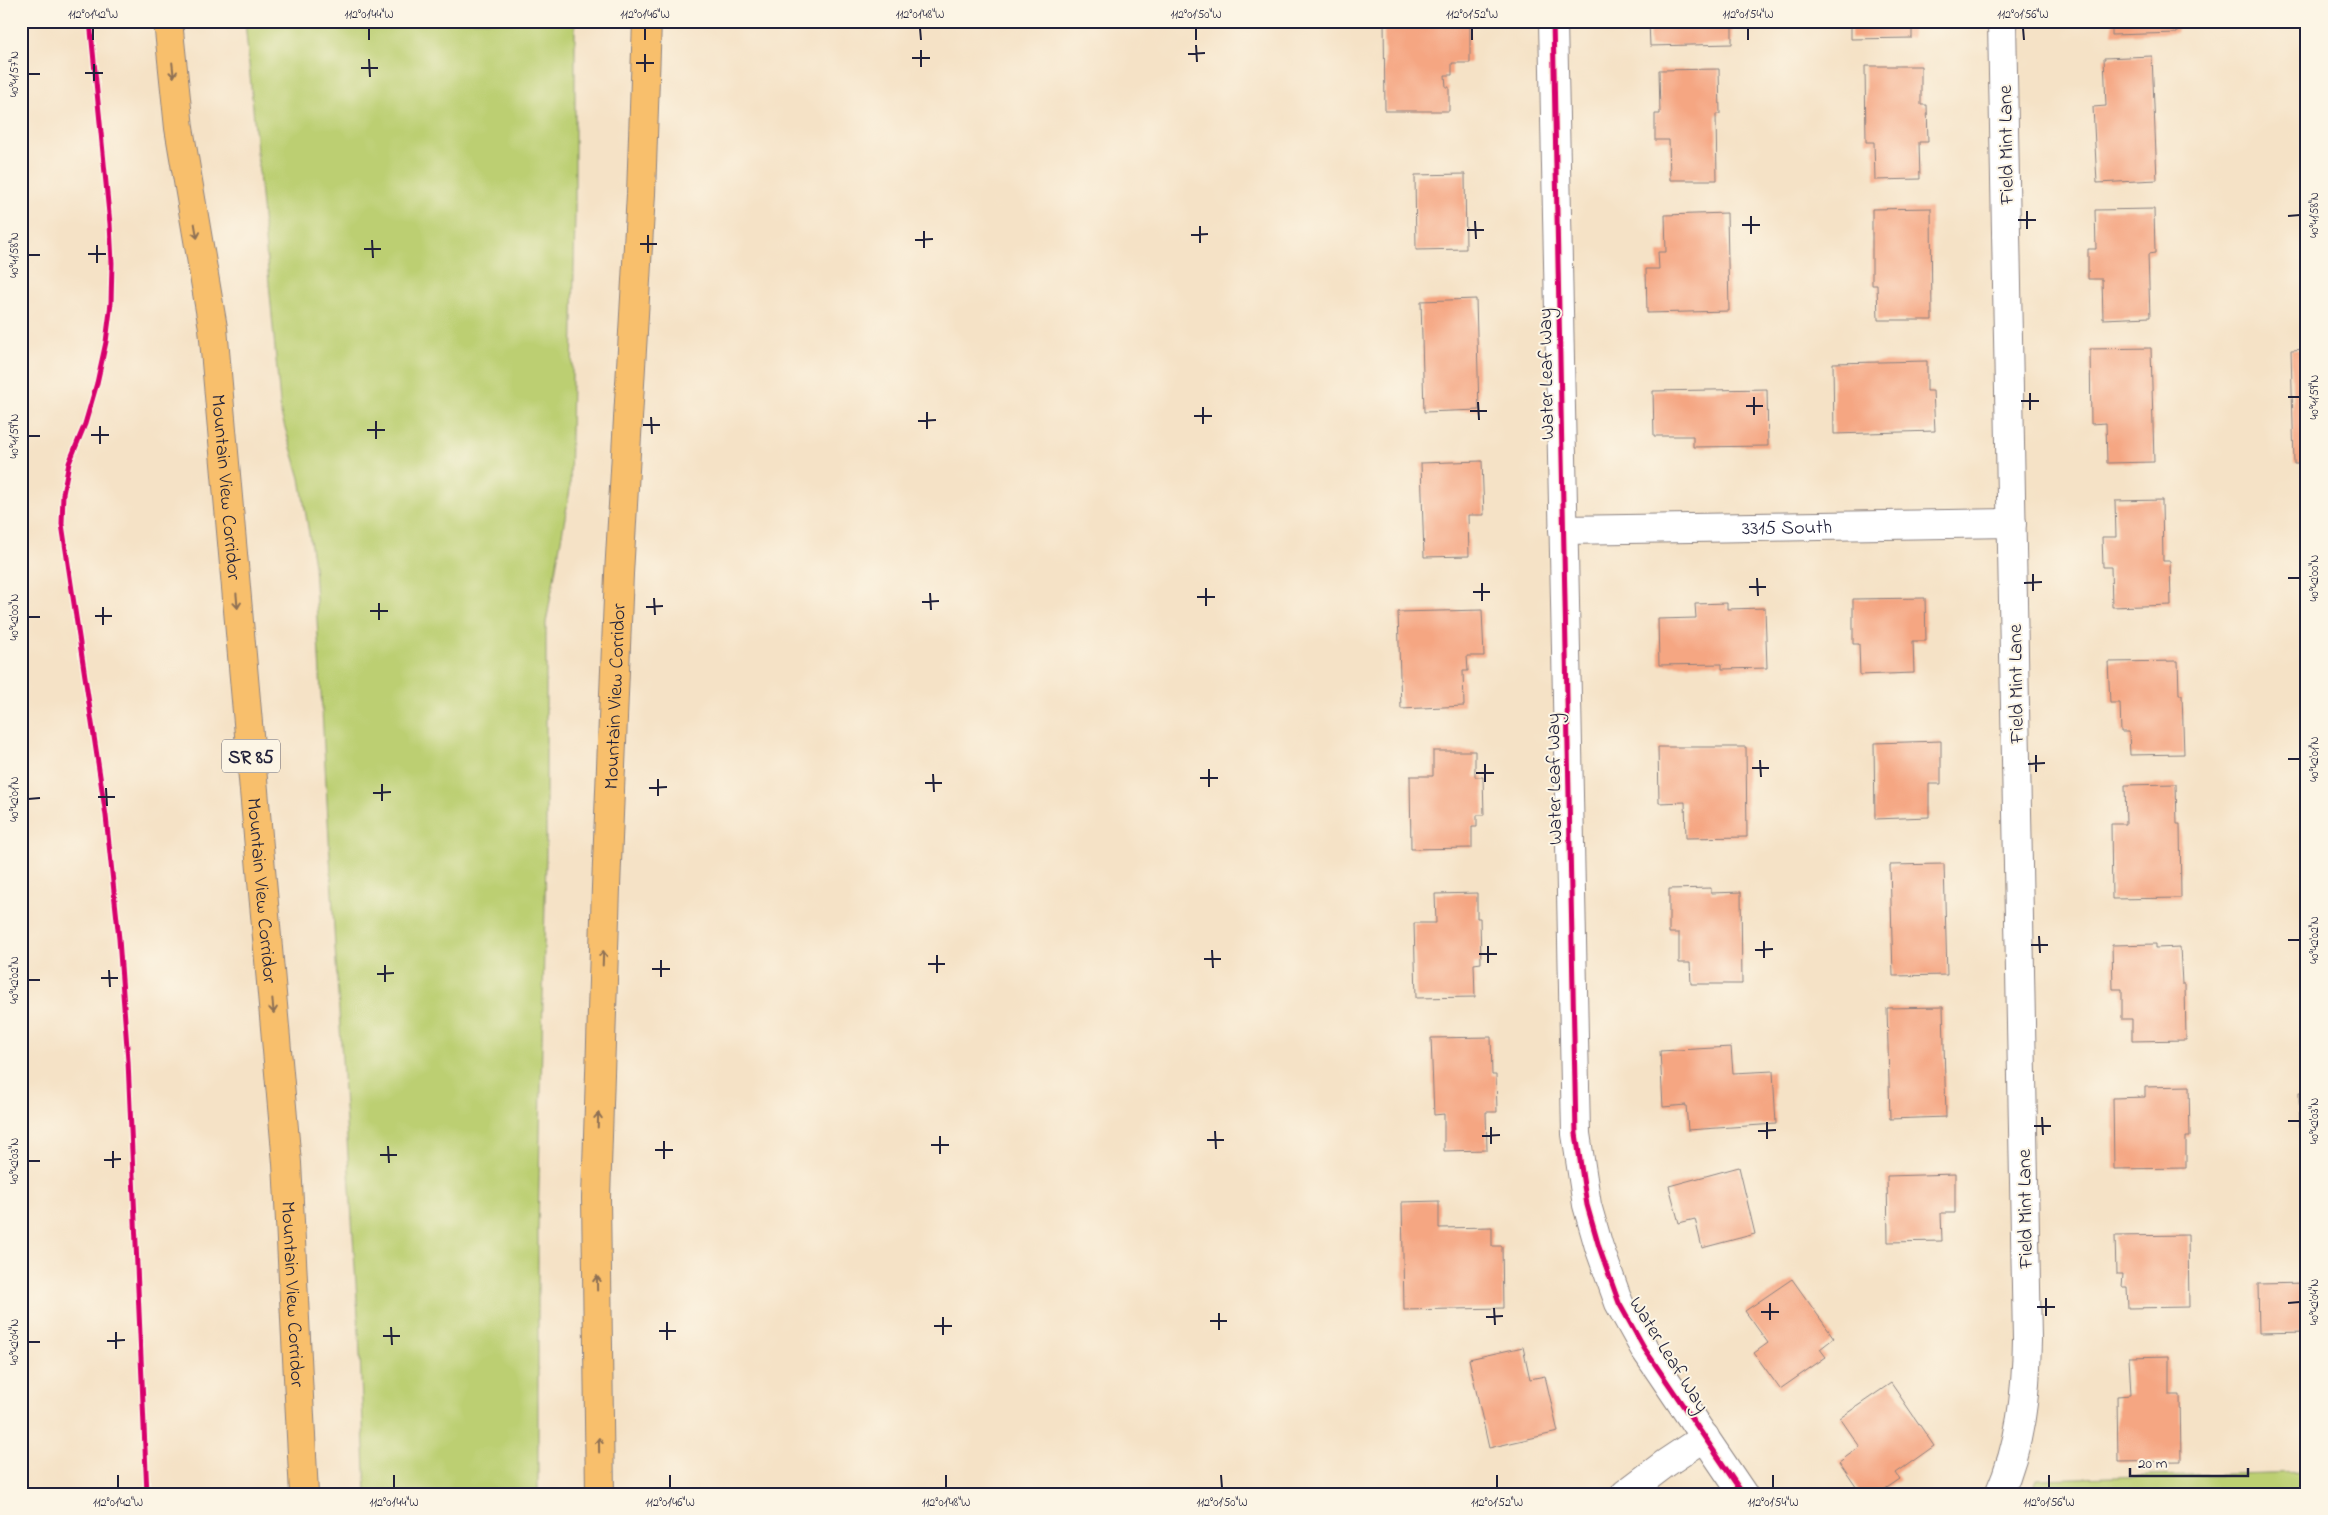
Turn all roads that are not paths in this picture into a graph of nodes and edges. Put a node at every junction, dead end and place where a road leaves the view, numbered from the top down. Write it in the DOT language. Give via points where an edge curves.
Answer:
graph roads {
  1 [pos="168,21"];
  2 [pos="647,21"];
  3 [pos="1553,21"];
  4 [pos="2002,21"];
  5 [pos="2012,523"];
  6 [pos="1563,530"];
  7 [pos="1705,1437"];
  8 [pos="304,1494"];
  9 [pos="600,1494"];
  10 [pos="1625,1494"];
  11 [pos="1743,1494"];
  12 [pos="1999,1494"];
  1 -- 8 [label="highway, Mountain View Corridor / SR 85, one-way" via="179,128 213,328 287,1163"];
  9 -- 2 [label="highway, Mountain View Corridor, one-way" via="596,1188 618,594 641,194"];
  3 -- 6 [label="street, Water Leaf Way"];
  4 -- 5 [label="street, Field Mint Lane"];
  5 -- 6 [label="street, 3315 South"];
  5 -- 12 [label="street, Field Mint Lane" via="2027,1349 2022,1419 2017,1444"];
  6 -- 7 [label="street, Water Leaf Way" via="1576,1134 1580,1168 1594,1230 1619,1303 1644,1348"];
  7 -- 10 [label="street"];
  7 -- 11 [label="street, Water Leaf Way"];
}
